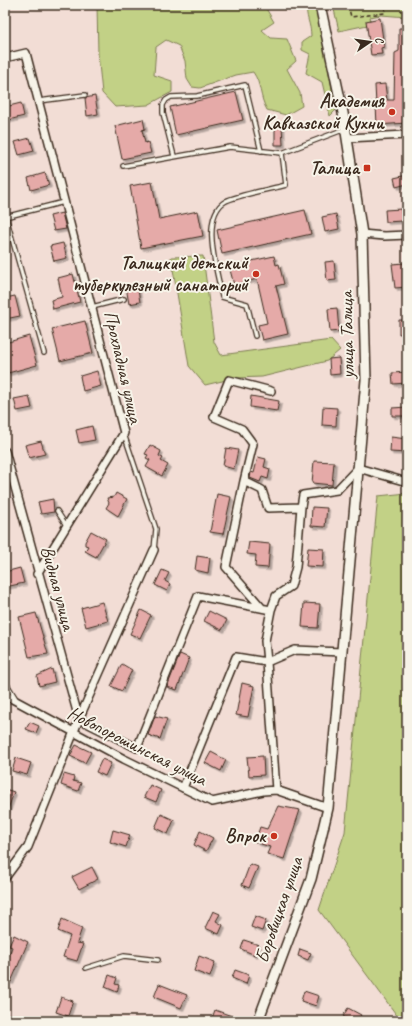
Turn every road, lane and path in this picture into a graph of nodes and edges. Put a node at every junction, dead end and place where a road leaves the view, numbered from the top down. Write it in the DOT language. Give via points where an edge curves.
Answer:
graph roads {
  1 [pos="320,5"];
  2 [pos="348,5"];
  3 [pos="385,5"];
  4 [pos="5,57"];
  5 [pos="85,95"];
  6 [pos="39,102"];
  7 [pos="347,133"];
  8 [pos="407,135"];
  9 [pos="261,151"];
  10 [pos="282,153"];
  11 [pos="174,156"];
  12 [pos="123,166"];
  13 [pos="65,202"];
  14 [pos="6,217"];
  15 [pos="362,234"];
  16 [pos="407,235"];
  17 [pos="124,299"];
  18 [pos="92,307"];
  19 [pos="255,336"];
  20 [pos="44,353"];
  21 [pos="271,390"];
  22 [pos="124,433"];
  23 [pos="5,451"];
  24 [pos="358,468"];
  25 [pos="244,481"];
  26 [pos="407,482"];
  27 [pos="301,507"];
  28 [pos="57,511"];
  29 [pos="66,525"];
  30 [pos="154,550"];
  31 [pos="37,574"];
  32 [pos="262,608"];
  33 [pos="271,610"];
  34 [pos="342,652"];
  35 [pos="267,662"];
  36 [pos="340,668"];
  37 [pos="5,681"];
  38 [pos="5,695"];
  39 [pos="16,699"];
  40 [pos="78,719"];
  41 [pos="74,732"];
  42 [pos="184,788"];
  43 [pos="276,790"];
  44 [pos="328,808"];
  45 [pos="5,878"];
  46 [pos="158,960"];
  47 [pos="86,968"];
  48 [pos="258,1021"];
  1 -- 7 [label="street, улица Талица"];
  2 -- 3 [label="path" via="351,17 385,13"];
  4 -- 6 [label="street, Прохладная улица" via="26,53"];
  5 -- 6 [label="lane"];
  6 -- 13 [label="street, Прохладная улица"];
  7 -- 8 [label="street"];
  7 -- 10 [label="lane"];
  7 -- 15 [label="street, улица Талица"];
  9 -- 10 [label="lane"];
  9 -- 11 [label="lane" via="230,147"];
  9 -- 11 [label="lane" via="245,85 197,96 171,97 166,100 163,105"];
  10 -- 19 [label="lane" via="286,186 227,200 219,207 211,236 222,297 247,304"];
  11 -- 12 [label="lane"];
  13 -- 14 [label="lane"];
  13 -- 18 [label="street, Прохладная улица"];
  14 -- 20 [label="lane"];
  15 -- 16 [label="street"];
  15 -- 24 [label="street, улица Талица" via="366,380"];
  17 -- 18 [label="lane"];
  18 -- 22 [label="street, Прохладная улица"];
  21 -- 25 [label="street" via="230,380 214,416 242,429 253,444"];
  22 -- 29 [label="street, Прохладная улица"];
  22 -- 30 [label="lane" via="156,529"];
  23 -- 31 [label="street, Видная улица"];
  24 -- 26 [label="street"];
  24 -- 27 [label="street" via="337,490 303,495"];
  24 -- 34 [label="street, улица Талица"];
  25 -- 27 [label="street" via="262,490 268,508"];
  25 -- 32 [label="street" via="226,567"];
  27 -- 33 [label="street" via="293,580 291,586 276,596"];
  28 -- 29 [label="lane"];
  29 -- 31 [label="street, Прохладная улица"];
  30 -- 40 [label="street"];
  31 -- 40 [label="street, Видная улица"];
  32 -- 33 [label="street"];
  32 -- 40 [label="street" via="198,596 137,748"];
  33 -- 35 [label="street" via="265,641"];
  34 -- 35 [label="street" via="295,650"];
  34 -- 36 [label="street, улица Талица"];
  35 -- 42 [label="street" via="236,657"];
  35 -- 43 [label="street"];
  36 -- 44 [label="street, Боровицкая улица"];
  37 -- 39 [label="lane"];
  38 -- 39 [label="street, Новопорошинская улица"];
  39 -- 41 [label="street, Новопорошинская улица"];
  40 -- 41 [label="street"];
  41 -- 42 [label="street, Новопорошинская улица"];
  41 -- 45 [label="street" via="28,848"];
  42 -- 43 [label="street, Новопорошинская улица" via="212,802"];
  43 -- 44 [label="street, Новопорошинская улица"];
  44 -- 48 [label="street, Боровицкая улица" via="311,879"];
  46 -- 47 [label="lane" via="124,956"];
}
